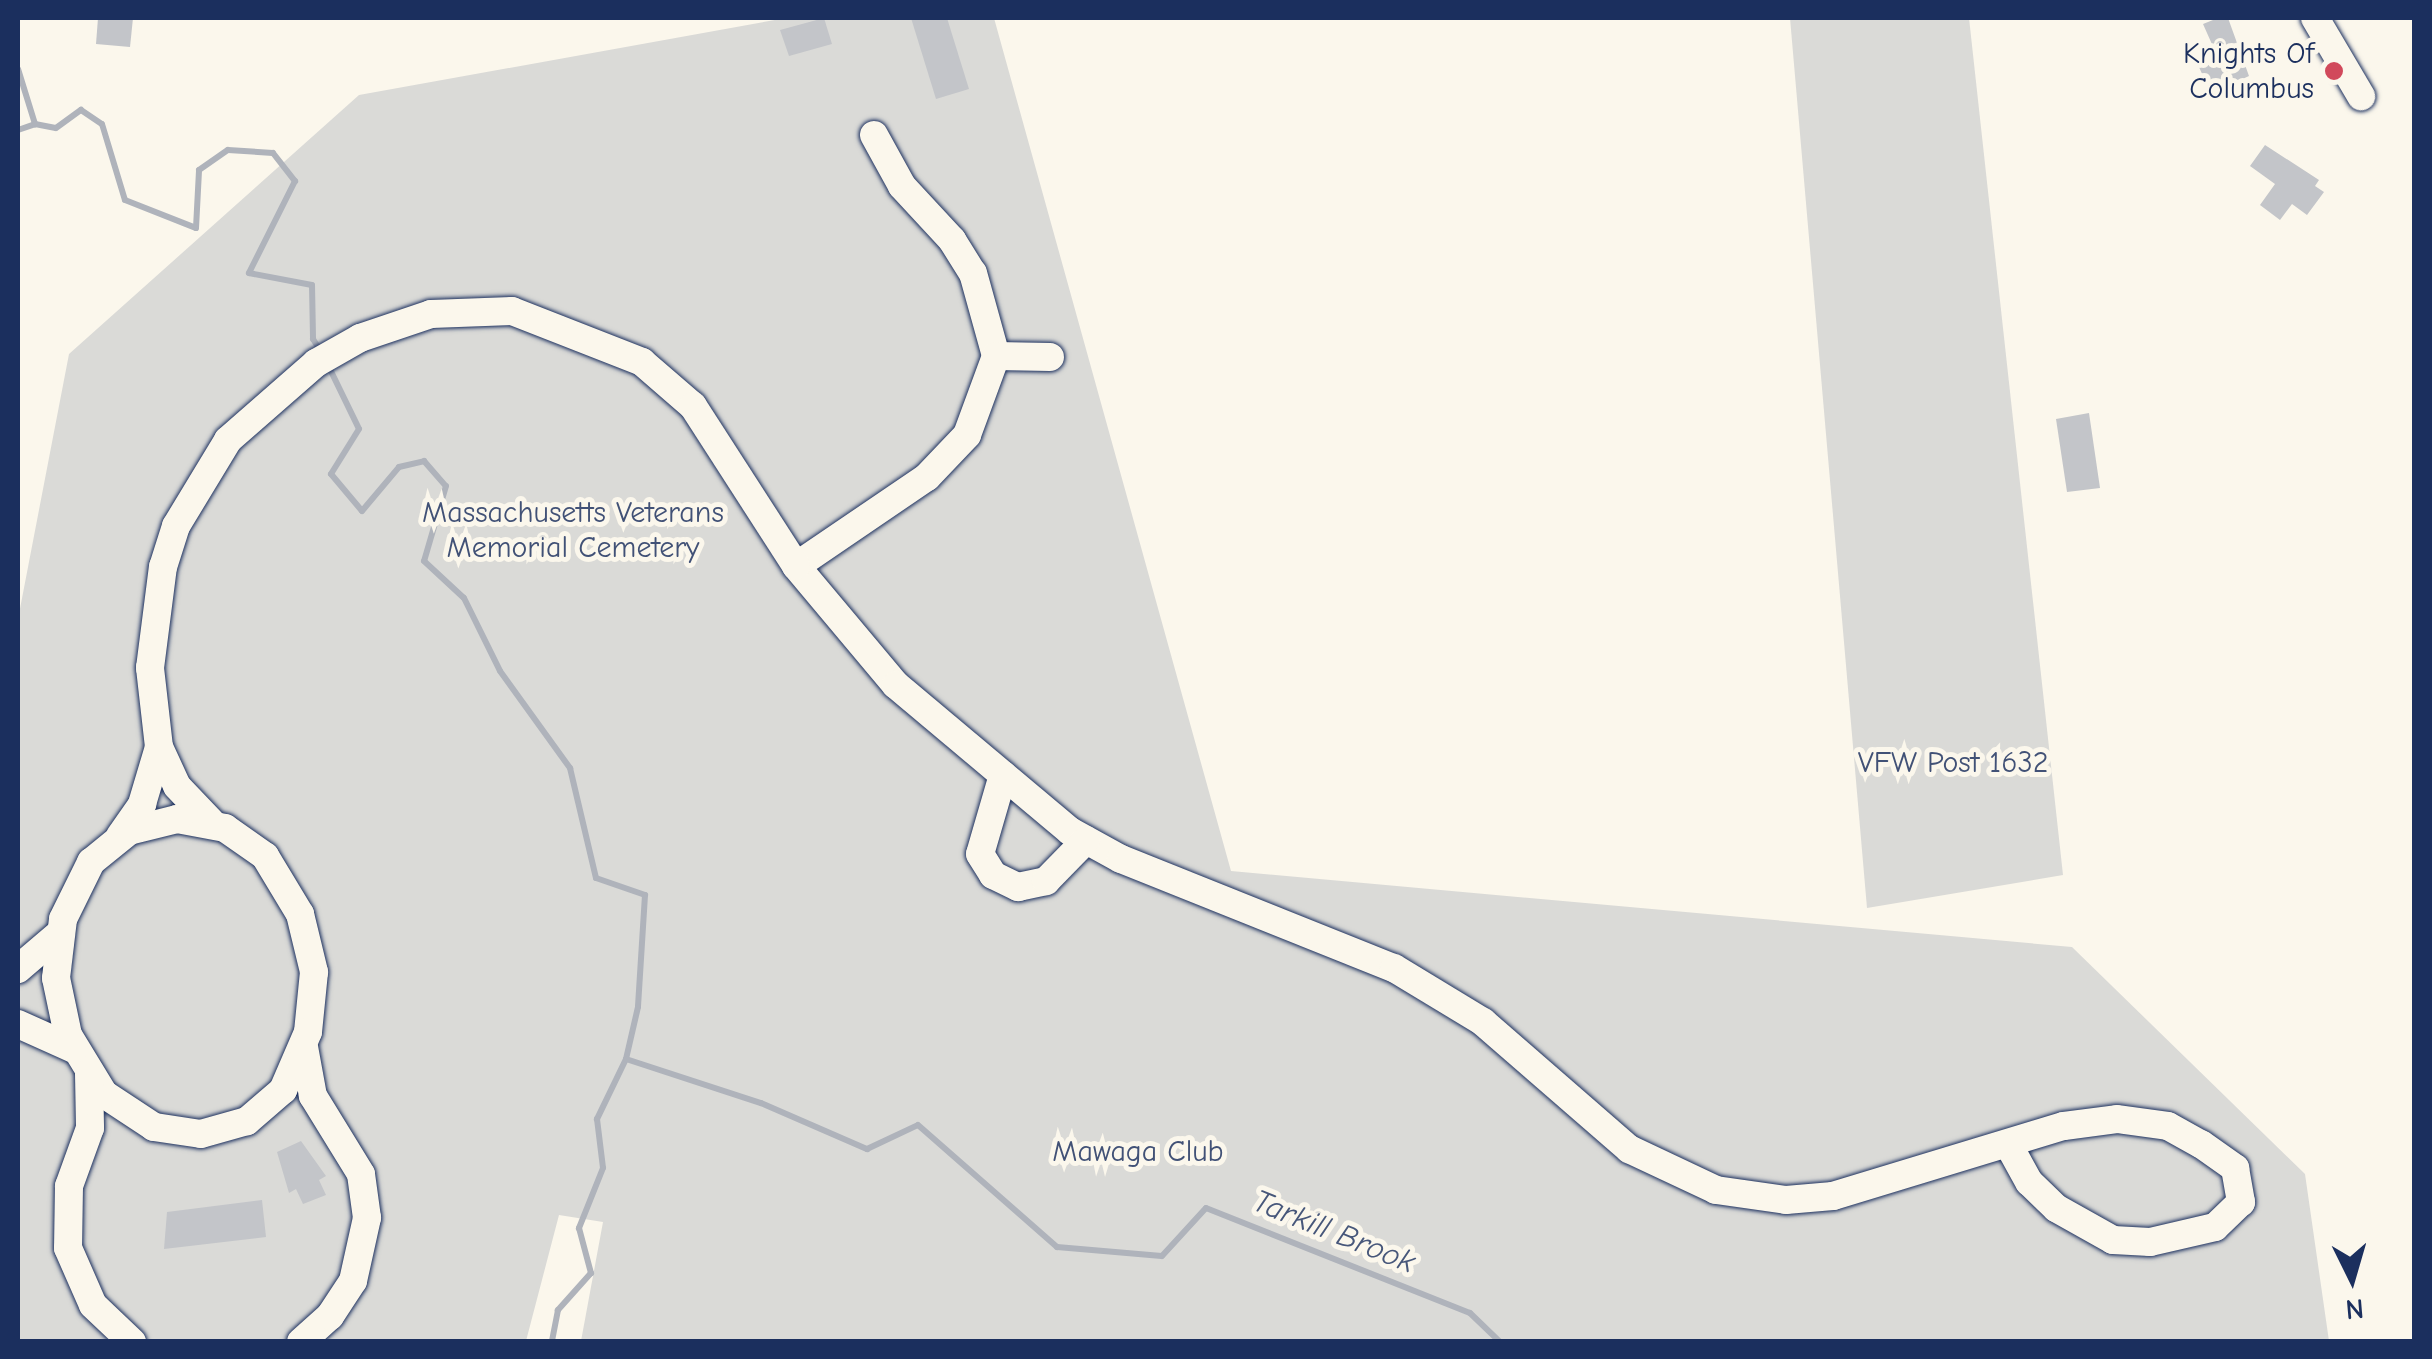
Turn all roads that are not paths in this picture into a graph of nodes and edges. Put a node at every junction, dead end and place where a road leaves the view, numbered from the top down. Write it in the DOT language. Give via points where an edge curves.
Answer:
graph roads {
  1 [pos="2315,18"];
  2 [pos="2361,96"];
  3 [pos="874,136"];
  4 [pos="996,356"];
  5 [pos="1050,358"];
  6 [pos="796,566"];
  7 [pos="159,747"];
  8 [pos="1003,775"];
  9 [pos="213,824"];
  10 [pos="119,837"];
  11 [pos="1086,840"];
  12 [pos="59,934"];
  13 [pos="18,969"];
  14 [pos="18,1024"];
  15 [pos="304,1047"];
  16 [pos="74,1048"];
  17 [pos="89,1074"];
  18 [pos="2008,1144"];
  19 [pos="132,1342"];
  20 [pos="301,1342"];
  1 -- 2 [label="street"];
  3 -- 4 [label="street" via="902,186 952,240 972,273"];
  4 -- 5 [label="street"];
  4 -- 6 [label="street" via="967,435 927,477"];
  6 -- 7 [label="street" via="693,406 625,354 512,312 431,314 324,358 228,440 176,526 151,637"];
  6 -- 8 [label="street" via="896,684"];
  7 -- 9 [label="street" via="177,786"];
  7 -- 10 [label="street" via="142,804"];
  8 -- 11 [label="street"];
  8 -- 11 [label="street" via="986,814 980,854 993,875 1018,887 1046,881"];
  9 -- 10 [label="street" via="164,820"];
  9 -- 15 [label="street" via="265,856 300,914 314,972"];
  10 -- 12 [label="street" via="84,872"];
  11 -- 18 [label="street" via="1394,968 1483,1022 1628,1148 1716,1190 1786,1200 1833,1196"];
  12 -- 13 [label="street"];
  12 -- 16 [label="street" via="57,992"];
  14 -- 16 [label="street"];
  15 -- 17 [label="street" via="267,1108 213,1132 177,1133 142,1123"];
  15 -- 20 [label="street" via="312,1096 342,1134 361,1174 367,1218 353,1281 330,1316"];
  16 -- 17 [label="street"];
  17 -- 19 [label="street" via="90,1128 68,1186 68,1248 94,1305"];
  18 -- 18 [label="street" via="2117,1119 2168,1126 2235,1168 2241,1202 2215,1227 2196,1233 2150,1242 2114,1240 2056,1208 2030,1182"];
}
